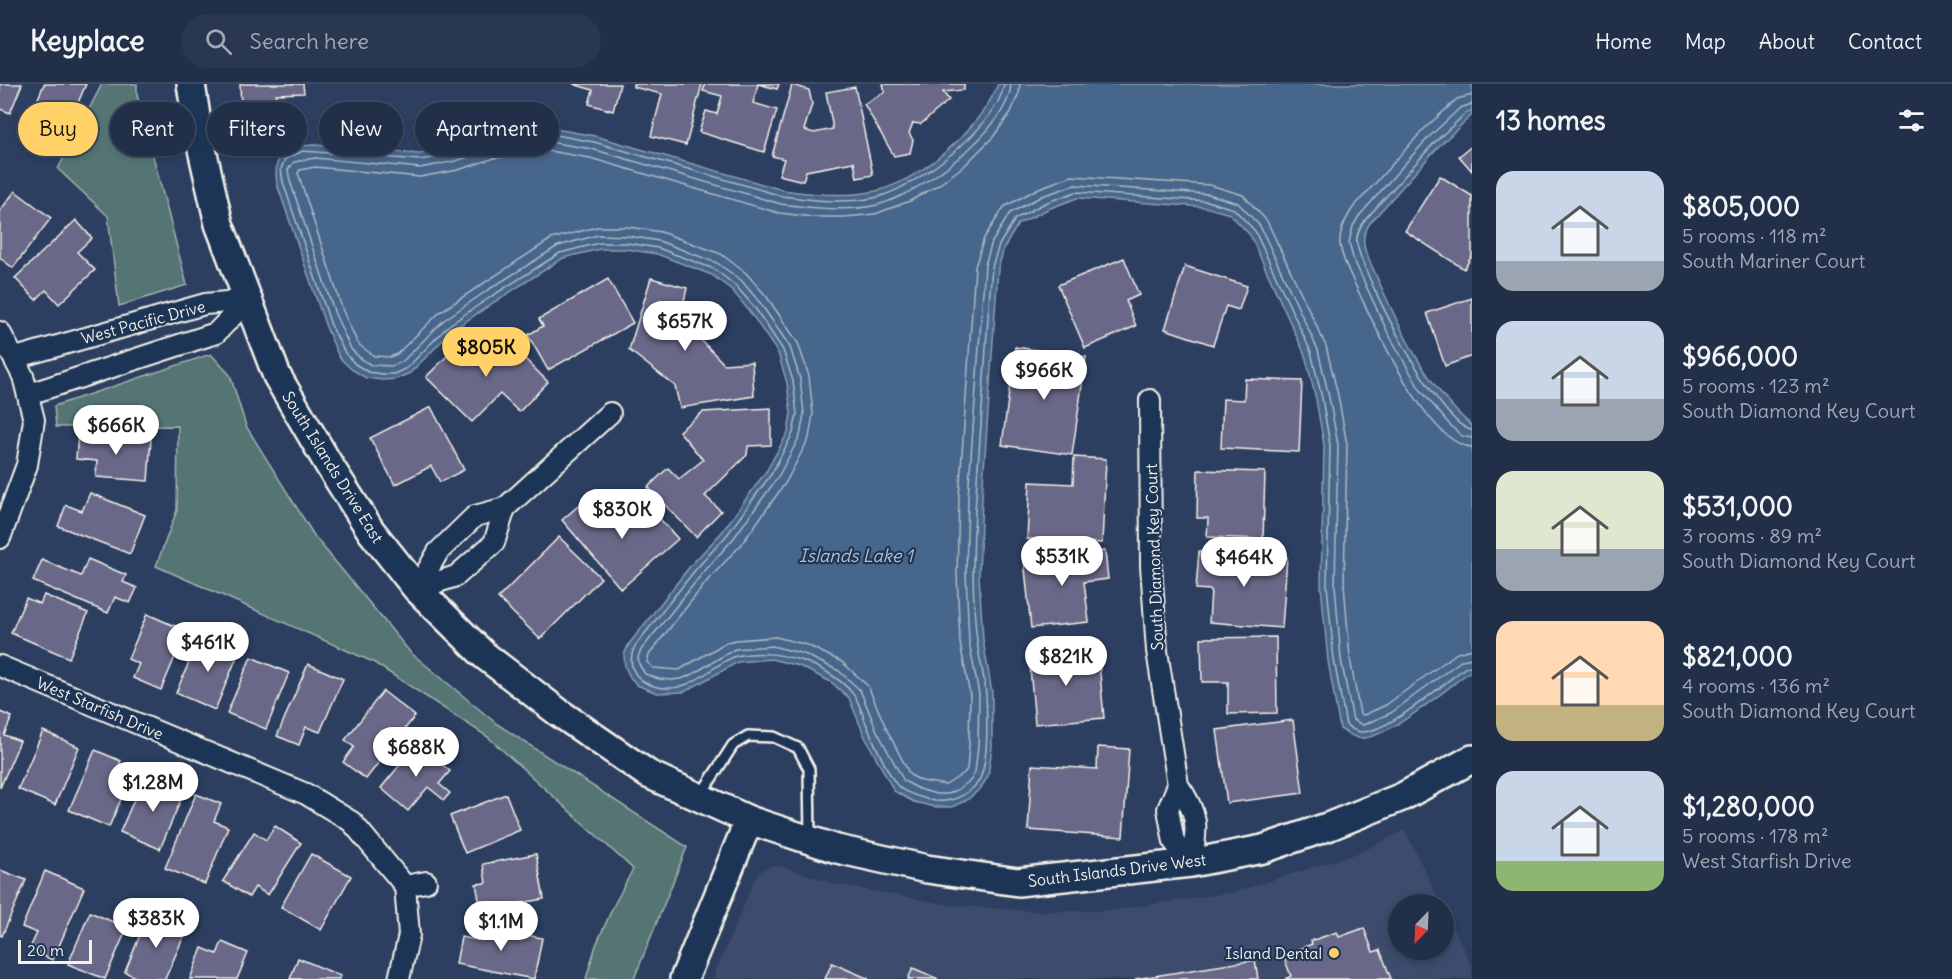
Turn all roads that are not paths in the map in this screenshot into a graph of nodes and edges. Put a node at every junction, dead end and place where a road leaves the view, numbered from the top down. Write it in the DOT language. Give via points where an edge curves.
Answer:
graph roads {
  1 [pos="191,84"];
  2 [pos="248,300"];
  3 [pos="0,332"];
  4 [pos="15,358"];
  5 [pos="26,385"];
  6 [pos="1150,400"];
  7 [pos="610,412"];
  8 [pos="505,508"];
  9 [pos="0,538"];
  10 [pos="417,589"];
  11 [pos="0,666"];
  12 [pos="1472,759"];
  13 [pos="699,797"];
  14 [pos="749,820"];
  15 [pos="810,840"];
  16 [pos="1191,863"];
  17 [pos="426,882"];
  18 [pos="405,886"];
  19 [pos="399,979"];
  20 [pos="684,979"];
  1 -- 2 [label="street, South Islands Drive East" via="219,224"];
  2 -- 4 [label="street, West Pacific Drive" via="206,304"];
  2 -- 5 [label="street, West Pacific Drive" via="217,333"];
  2 -- 10 [label="street, South Islands Drive East" via="277,376 323,455 371,531"];
  3 -- 4 [label="street"];
  4 -- 5 [label="street"];
  5 -- 9 [label="street" via="34,420 27,465"];
  6 -- 16 [label="street, South Diamond Key Court" via="1151,566 1157,651 1178,784 1168,809 1174,842"];
  7 -- 8 [label="street"];
  8 -- 10 [label="street" via="475,516 438,552"];
  8 -- 10 [label="street" via="494,543 456,576"];
  10 -- 13 [label="street, South Islands Drive East" via="484,655 558,712 648,774"];
  11 -- 18 [label="street, West Starfish Drive" via="306,794 352,822"];
  12 -- 16 [label="street, South Islands Drive West" via="1402,797 1330,826 1263,849"];
  13 -- 14 [label="street, South Islands Drive East"];
  13 -- 15 [label="lane" via="733,745 748,736 774,737 798,748 809,769"];
  14 -- 15 [label="street, South Islands Drive West"];
  14 -- 20 [label="street"];
  15 -- 16 [label="street, South Islands Drive West" via="927,869 1018,882"];
  17 -- 18 [label="street"];
  18 -- 19 [label="street" via="409,935"];
}
